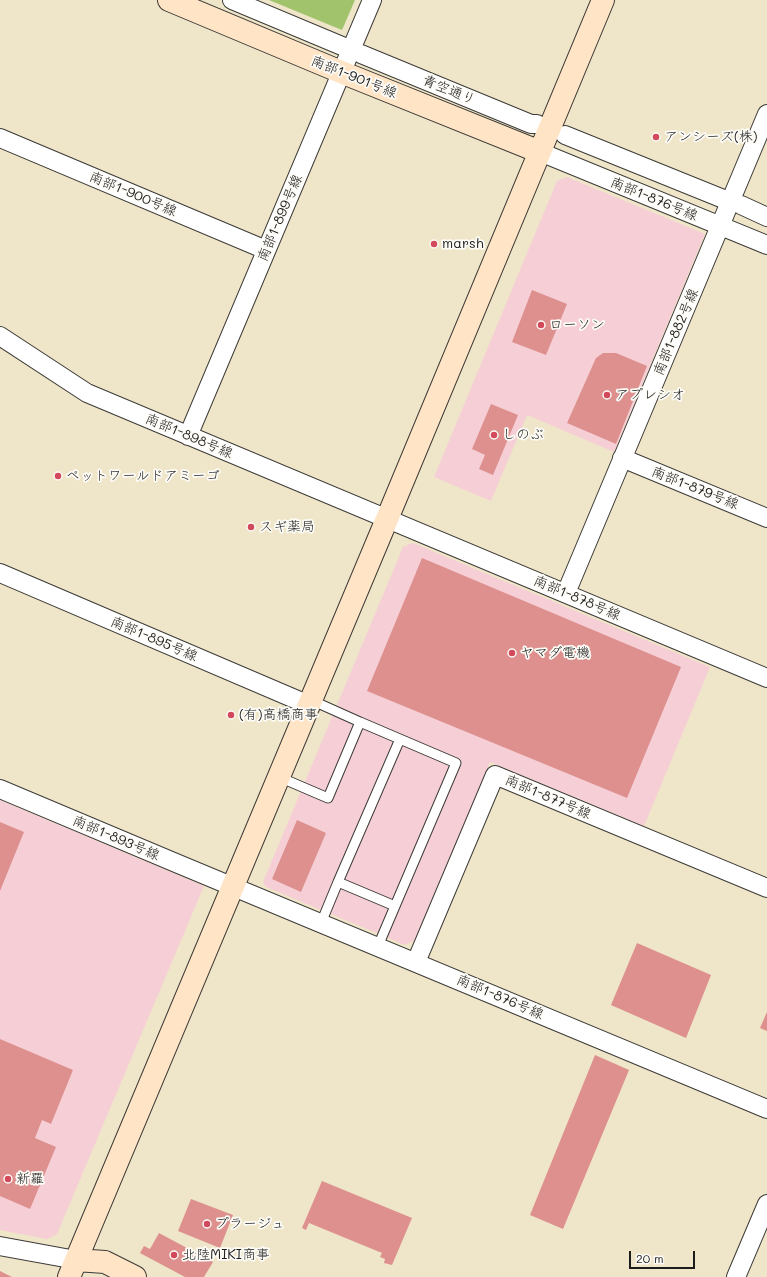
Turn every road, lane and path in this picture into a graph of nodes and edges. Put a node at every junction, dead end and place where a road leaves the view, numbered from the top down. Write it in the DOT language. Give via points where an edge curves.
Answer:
graph roads {
  1 [pos="169,0"];
  2 [pos="232,0"];
  3 [pos="372,0"];
  4 [pos="603,0"];
  5 [pos="342,46"];
  6 [pos="361,54"];
  7 [pos="341,72"];
  8 [pos="766,119"];
  9 [pos="538,124"];
  10 [pos="565,135"];
  11 [pos="0,138"];
  12 [pos="540,152"];
  13 [pos="721,198"];
  14 [pos="740,205"];
  15 [pos="767,216"];
  16 [pos="721,226"];
  17 [pos="767,246"];
  18 [pos="266,250"];
  19 [pos="0,336"];
  20 [pos="188,436"];
  21 [pos="622,458"];
  22 [pos="767,518"];
  23 [pos="387,519"];
  24 [pos="0,573"];
  25 [pos="566,593"];
  26 [pos="767,678"];
  27 [pos="310,702"];
  28 [pos="360,722"];
  29 [pos="400,738"];
  30 [pos="279,777"];
  31 [pos="0,789"];
  32 [pos="338,882"];
  33 [pos="232,887"];
  34 [pos="767,888"];
  35 [pos="395,906"];
  36 [pos="321,923"];
  37 [pos="378,946"];
  38 [pos="416,962"];
  39 [pos="767,1109"];
  40 [pos="767,1204"];
  41 [pos="0,1246"];
  42 [pos="72,1268"];
  43 [pos="135,1277"];
  44 [pos="736,1277"];
  1 -- 7 [label="street, 南部1-901号線"];
  2 -- 5 [label="street"];
  3 -- 7 [label="street, 南部1-899号線"];
  4 -- 12 [label="street"];
  6 -- 9 [label="street, 青空通り" via="531,124"];
  7 -- 12 [label="street, 南部1-901号線"];
  7 -- 18 [label="street, 南部1-899号線"];
  8 -- 16 [label="street, 南部1-882号線"];
  10 -- 13 [label="street"];
  11 -- 18 [label="street, 南部1-900号線"];
  12 -- 16 [label="street, 南部1-876号線"];
  12 -- 23 [label="street"];
  14 -- 15 [label="street"];
  16 -- 17 [label="street, 南部1-876号線"];
  16 -- 21 [label="street, 南部1-882号線"];
  18 -- 20 [label="street, 南部1-899号線"];
  19 -- 20 [label="street, 南部1-898号線" via="87,394"];
  20 -- 23 [label="street, 南部1-898号線"];
  21 -- 22 [label="street, 南部1-879号線"];
  21 -- 25 [label="street, 南部1-882号線"];
  23 -- 25 [label="street, 南部1-878号線"];
  23 -- 27 [label="street"];
  24 -- 27 [label="street, 南部1-895号線"];
  25 -- 26 [label="street, 南部1-878号線"];
  27 -- 28 [label="lane"];
  27 -- 30 [label="street"];
  28 -- 29 [label="lane"];
  28 -- 30 [label="lane" via="328,798"];
  29 -- 32 [label="lane"];
  29 -- 35 [label="lane" via="456,763"];
  30 -- 33 [label="street"];
  31 -- 33 [label="street, 南部1-893号線"];
  32 -- 35 [label="lane"];
  32 -- 36 [label="lane"];
  33 -- 36 [label="street, 南部1-876号線"];
  33 -- 42 [label="street"];
  34 -- 38 [label="street, 南部1-877号線" via="495,775"];
  35 -- 37 [label="lane"];
  36 -- 37 [label="street, 南部1-876号線"];
  37 -- 38 [label="street, 南部1-876号線"];
  38 -- 39 [label="street, 南部1-876号線"];
  40 -- 44 [label="street"];
  41 -- 42 [label="street"];
  42 -- 43 [label="street" via="105,1262"];
}
